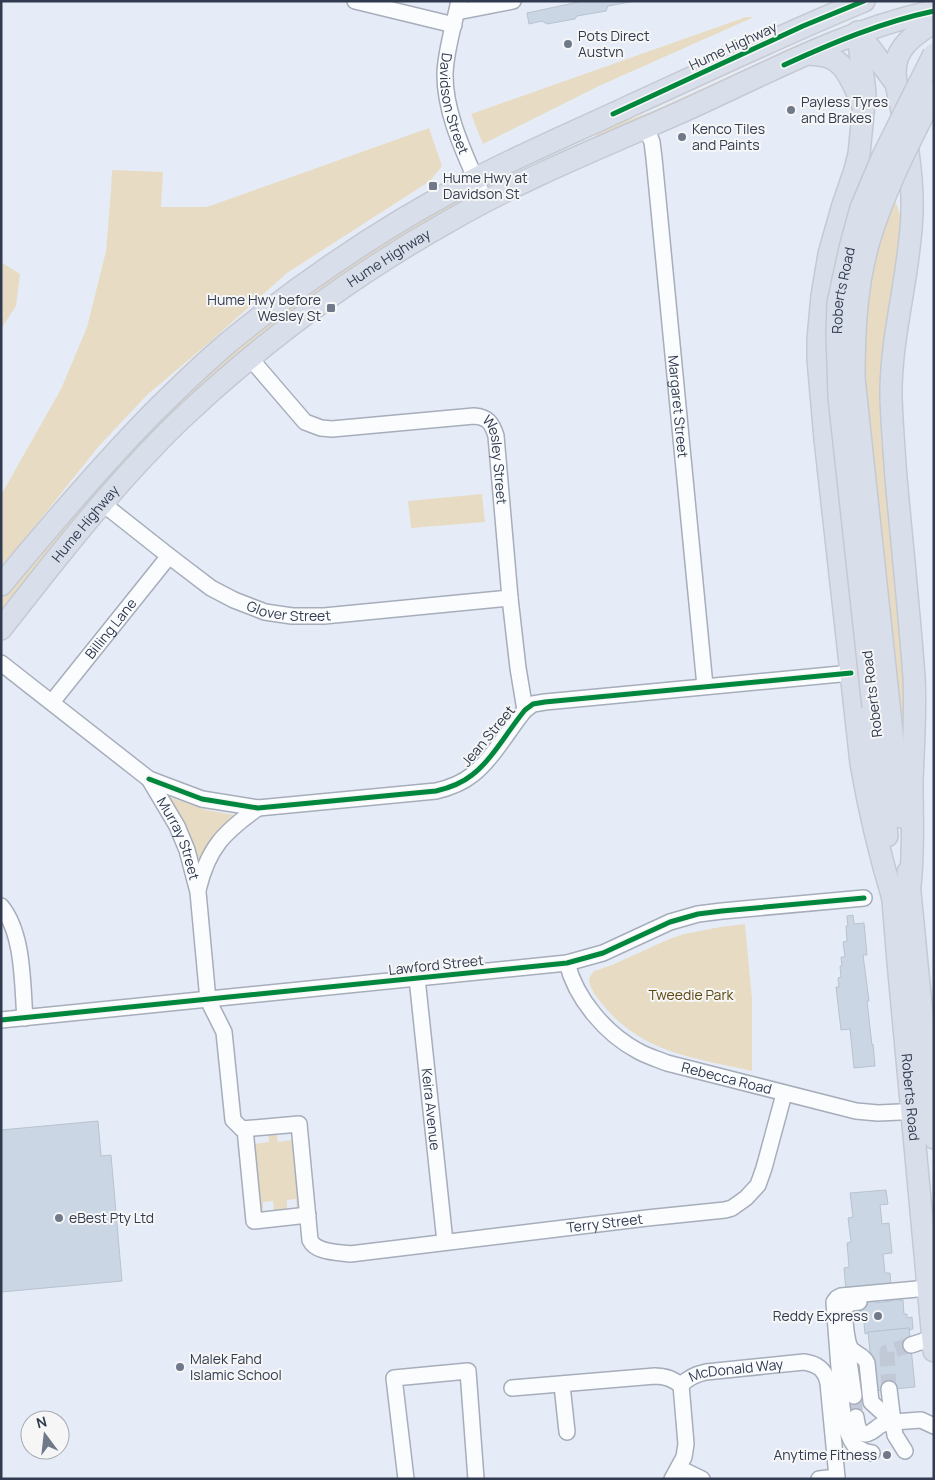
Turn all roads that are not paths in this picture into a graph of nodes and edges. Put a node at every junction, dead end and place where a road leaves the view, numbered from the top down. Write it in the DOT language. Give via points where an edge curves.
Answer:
graph roads {
  1 [pos="355,1"];
  2 [pos="512,1"];
  3 [pos="855,5"];
  4 [pos="456,13"];
  5 [pos="927,19"];
  6 [pos="858,34"];
  7 [pos="809,54"];
  8 [pos="934,54"];
  9 [pos="895,82"];
  10 [pos="934,94"];
  11 [pos="864,108"];
  12 [pos="646,128"];
  13 [pos="476,178"];
  14 [pos="848,194"];
  15 [pos="485,201"];
  16 [pos="911,238"];
  17 [pos="250,358"];
  18 [pos="102,503"];
  19 [pos="168,556"];
  20 [pos="1,585"];
  21 [pos="510,598"];
  22 [pos="1,629"];
  23 [pos="1,663"];
  24 [pos="851,673"];
  25 [pos="706,686"];
  26 [pos="52,702"];
  27 [pos="881,706"];
  28 [pos="525,710"];
  29 [pos="149,779"];
  30 [pos="258,808"];
  31 [pos="910,885"];
  32 [pos="198,892"];
  33 [pos="864,898"];
  34 [pos="894,902"];
  35 [pos="1,906"];
  36 [pos="567,963"];
  37 [pos="417,978"];
  38 [pos="208,1000"];
  39 [pos="25,1018"];
  40 [pos="1,1020"];
  41 [pos="784,1094"];
  42 [pos="921,1111"];
  43 [pos="245,1129"];
  44 [pos="934,1138"];
  45 [pos="308,1215"];
  46 [pos="445,1242"];
  47 [pos="928,1288"];
  48 [pos="888,1299"];
  49 [pos="859,1302"];
  50 [pos="911,1345"];
  51 [pos="933,1345"];
  52 [pos="853,1351"];
  53 [pos="562,1385"];
  54 [pos="681,1385"];
  55 [pos="512,1388"];
  56 [pos="889,1389"];
  57 [pos="854,1396"];
  58 [pos="856,1416"];
  59 [pos="893,1422"];
  60 [pos="934,1426"];
  61 [pos="567,1432"];
  62 [pos="905,1450"];
  63 [pos="872,1453"];
  64 [pos="675,1473"];
  65 [pos="406,1479"];
  66 [pos="476,1479"];
  67 [pos="702,1479"];
  68 [pos="819,1479"];
  1 -- 4 [label="street"];
  2 -- 4 [label="street"];
  3 -- 6 [label="highway"];
  3 -- 13 [label="highway, Hume Highway"];
  4 -- 13 [label="street, Davidson Street" via="445,72 447,96"];
  5 -- 6 [label="highway, Hume Highway"];
  5 -- 9 [label="highway" via="898,56"];
  6 -- 7 [label="highway, Hume Highway"];
  6 -- 9 [label="highway"];
  6 -- 11 [label="highway"];
  7 -- 11 [label="highway" via="827,57 840,64"];
  7 -- 12 [label="highway, Hume Highway"];
  8 -- 27 [label="highway, Roberts Road, bridge" via="861,208 838,303 839,397"];
  9 -- 16 [label="highway" via="911,167"];
  10 -- 27 [label="highway, Roberts Road, bridge" via="877,217 856,310 854,378"];
  11 -- 14 [label="highway" via="859,154"];
  12 -- 15 [label="highway, Hume Highway"];
  12 -- 25 [label="street, Margaret Street" via="654,158"];
  13 -- 15 [label="street, Davidson Street"];
  13 -- 20 [label="highway, Hume Highway" via="355,249 228,343 113,454"];
  14 -- 16 [label="highway" via="865,179 886,179 898,191"];
  14 -- 24 [label="highway" via="826,273 818,359"];
  15 -- 17 [label="highway, Hume Highway" via="412,242 356,279"];
  16 -- 31 [label="highway" via="894,350 891,395 914,678 913,860"];
  17 -- 18 [label="highway, Hume Highway" via="180,421"];
  17 -- 21 [label="street, Wesley Street" via="305,422 321,428 474,416 491,422 496,436"];
  18 -- 19 [label="street, Glover Street"];
  18 -- 22 [label="highway, Hume Highway"];
  19 -- 21 [label="street, Glover Street" via="234,600 265,612 292,616 324,616"];
  19 -- 26 [label="street, Billing Lane"];
  21 -- 28 [label="street, Wesley Street"];
  23 -- 26 [label="street, Murray Street"];
  24 -- 25 [label="street, Jean Street"];
  24 -- 34 [label="highway" via="868,802"];
  25 -- 28 [label="street, Jean Street" via="545,702 533,704"];
  26 -- 29 [label="street, Murray Street"];
  27 -- 31 [label="highway, Roberts Road"];
  27 -- 34 [label="highway, Roberts Road"];
  28 -- 30 [label="street, Jean Street" via="474,774 450,788"];
  29 -- 30 [label="street, Jean Street" via="202,799"];
  29 -- 32 [label="street, Murray Street" via="182,836"];
  30 -- 32 [label="street" via="226,833 214,847 202,873"];
  31 -- 42 [label="highway, Roberts Road"];
  32 -- 38 [label="street, Murray Street"];
  33 -- 36 [label="street, Lawford Street" via="698,914 655,928 603,953"];
  34 -- 42 [label="highway, Roberts Road" via="898,962"];
  35 -- 39 [label="street" via="12,922 18,941"];
  36 -- 37 [label="street, Lawford Street"];
  36 -- 41 [label="street, Rebecca Road" via="573,981 592,1010 616,1036 636,1050 667,1063"];
  37 -- 38 [label="street, Lawford Street"];
  37 -- 46 [label="street, Keira Avenue"];
  38 -- 39 [label="street, Lawford Street"];
  38 -- 43 [label="street" via="224,1032 233,1120 239,1128"];
  39 -- 40 [label="street, Lawford Street"];
  41 -- 42 [label="street, Rebecca Road" via="856,1111"];
  41 -- 46 [label="street, Terry Street" via="758,1184 732,1208"];
  42 -- 44 [label="highway, Roberts Road"];
  42 -- 47 [label="highway, Roberts Road"];
  43 -- 45 [label="street" via="299,1124"];
  43 -- 45 [label="street" via="254,1221"];
  45 -- 46 [label="street, Terry Street" via="310,1240 315,1247 329,1251 350,1254"];
  47 -- 48 [label="street" via="915,1296"];
  47 -- 51 [label="highway, Roberts Road"];
  47 -- 63 [label="street" via="841,1296 834,1302 845,1426 856,1446"];
  49 -- 52 [label="street" via="845,1307 848,1344"];
  50 -- 51 [label="street"];
  52 -- 57 [label="street" via="849,1361"];
  52 -- 59 [label="street" via="867,1363 871,1402"];
  53 -- 54 [label="street" via="664,1376"];
  53 -- 55 [label="street"];
  53 -- 61 [label="street"];
  54 -- 64 [label="street, McDonald Way" via="686,1444 684,1457"];
  54 -- 68 [label="street, McDonald Way" via="690,1377 706,1372 804,1362 817,1365 825,1373 828,1383 837,1477"];
  56 -- 59 [label="street"];
  58 -- 59 [label="street" via="857,1427 862,1434"];
  59 -- 60 [label="street" via="921,1420"];
  59 -- 62 [label="street" via="895,1435"];
  64 -- 67 [label="street"];
  65 -- 66 [label="street" via="394,1378 468,1371"];
}
